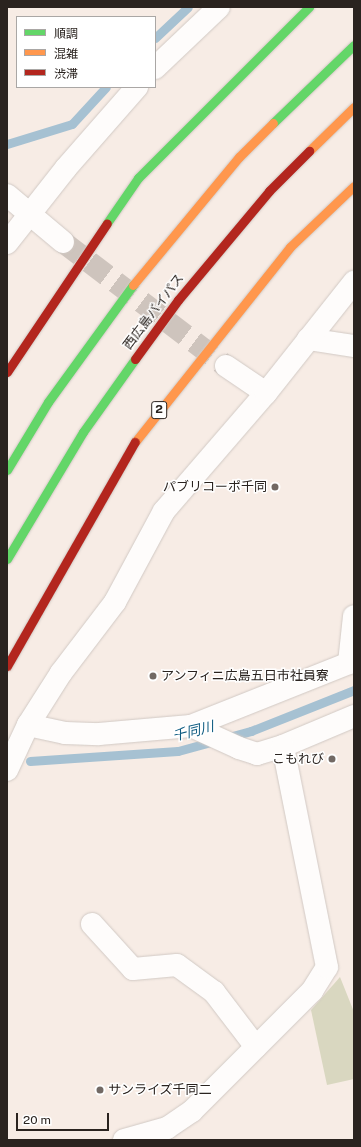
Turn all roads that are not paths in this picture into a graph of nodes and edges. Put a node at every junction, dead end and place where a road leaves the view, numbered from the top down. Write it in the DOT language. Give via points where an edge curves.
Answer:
graph roads {
  1 [pos="220,7"];
  2 [pos="309,7"];
  3 [pos="352,47"];
  4 [pos="156,67"];
  5 [pos="136,88"];
  6 [pos="354,107"];
  7 [pos="354,186"];
  8 [pos="7,195"];
  9 [pos="29,215"];
  10 [pos="63,242"];
  11 [pos="7,243"];
  12 [pos="354,282"];
  13 [pos="308,339"];
  14 [pos="354,346"];
  15 [pos="226,366"];
  16 [pos="7,372"];
  17 [pos="266,393"];
  18 [pos="7,470"];
  19 [pos="7,559"];
  20 [pos="354,616"];
  21 [pos="7,666"];
  22 [pos="354,716"];
  23 [pos="28,725"];
  24 [pos="196,729"];
  25 [pos="283,746"];
  26 [pos="7,770"];
  27 [pos="92,924"];
  28 [pos="256,1047"];
  29 [pos="124,1140"];
  1 -- 4 [label="street"];
  2 -- 16 [label="highway" via="138,178"];
  3 -- 18 [label="highway" via="239,157 140,275 48,402"];
  5 -- 9 [label="street" via="97,131"];
  6 -- 19 [label="highway, 西広島バイパス" via="269,191 178,300 82,432"];
  7 -- 21 [label="highway, 2" via="290,247 135,441"];
  8 -- 9 [label="street"];
  9 -- 10 [label="street"];
  9 -- 11 [label="street"];
  12 -- 13 [label="street"];
  13 -- 14 [label="street"];
  13 -- 17 [label="street"];
  15 -- 17 [label="street"];
  17 -- 23 [label="street" via="164,511 115,602 61,673"];
  20 -- 24 [label="street" via="349,663"];
  22 -- 25 [label="street"];
  23 -- 24 [label="street" via="65,733 100,734"];
  23 -- 26 [label="street"];
  24 -- 25 [label="street" via="257,754"];
  25 -- 28 [label="street" via="327,967 312,991"];
  27 -- 28 [label="street" via="133,970 177,965 214,992"];
  28 -- 29 [label="street" via="192,1111 167,1128"];
}
